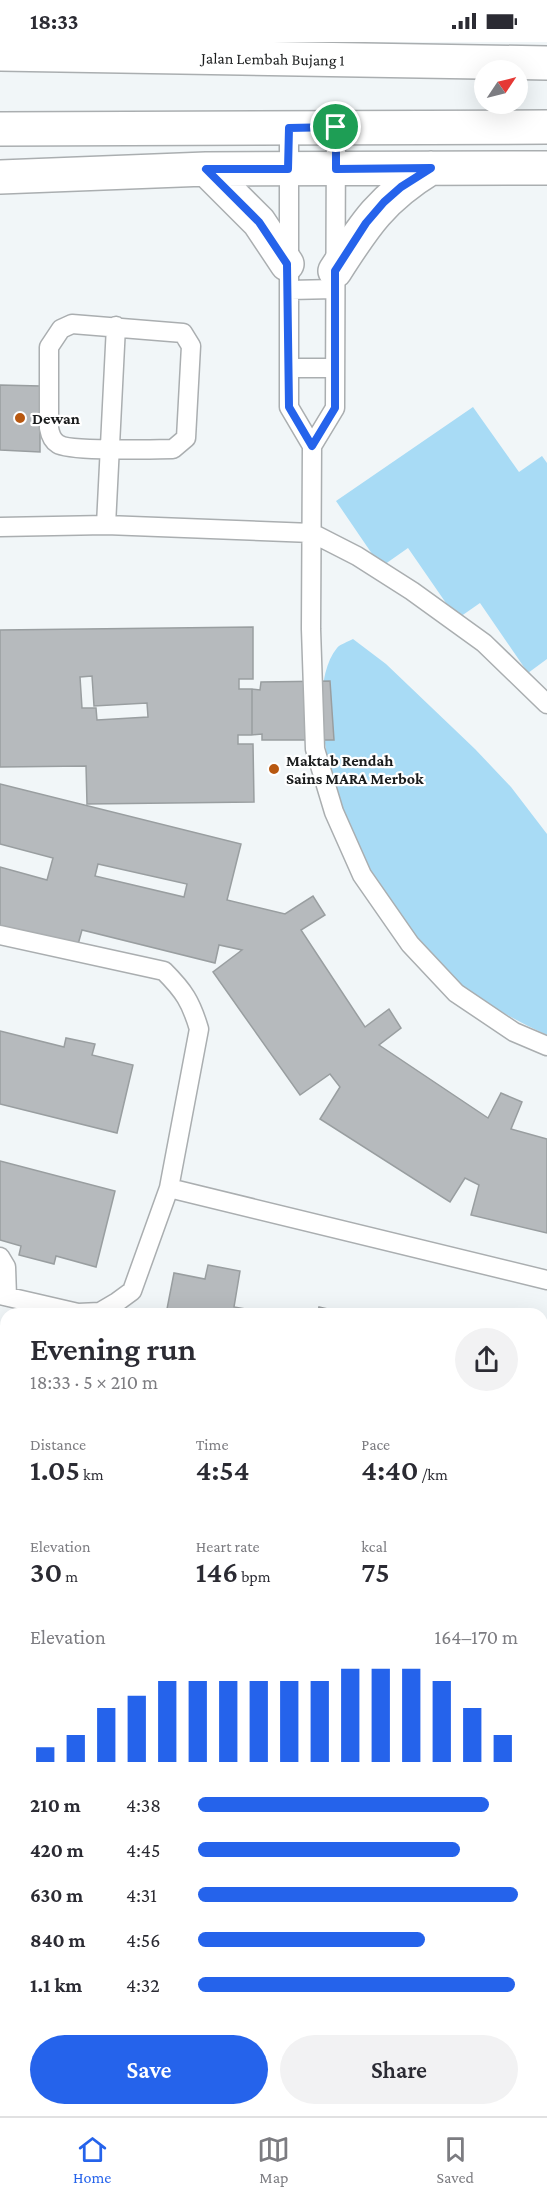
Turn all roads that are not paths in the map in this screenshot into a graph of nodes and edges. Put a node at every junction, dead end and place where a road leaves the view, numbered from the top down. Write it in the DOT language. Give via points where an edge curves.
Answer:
graph roads {
  1 [pos="237,50"];
  2 [pos="0,54"];
  3 [pos="547,63"];
  4 [pos="547,126"];
  5 [pos="336,127"];
  6 [pos="289,128"];
  7 [pos="0,129"];
  8 [pos="431,168"];
  9 [pos="547,168"];
  10 [pos="206,169"];
  11 [pos="288,169"];
  12 [pos="336,169"];
  13 [pos="0,177"];
  14 [pos="288,277"];
  15 [pos="335,280"];
  16 [pos="116,326"];
  17 [pos="289,368"];
  18 [pos="335,368"];
  19 [pos="312,446"];
  20 [pos="110,449"];
  21 [pos="106,525"];
  22 [pos="0,527"];
  23 [pos="312,533"];
  24 [pos="547,704"];
  25 [pos="0,935"];
  26 [pos="547,1046"];
  27 [pos="169,1188"];
  28 [pos="0,1257"];
  29 [pos="547,1280"];
  30 [pos="4,1295"];
  31 [pos="61,1308"];
  32 [pos="107,1308"];
  1 -- 2 [label="street, Jalan Lembah Bujang 1"];
  1 -- 3 [label="street, Jalan Lembah Bujang 1"];
  4 -- 5 [label="street"];
  5 -- 6 [label="street"];
  5 -- 12 [label="lane"];
  6 -- 7 [label="street"];
  6 -- 11 [label="lane"];
  8 -- 9 [label="street"];
  8 -- 12 [label="street"];
  8 -- 15 [label="street" via="384,202 366,223"];
  10 -- 11 [label="street"];
  10 -- 13 [label="street"];
  10 -- 14 [label="street" via="259,222"];
  11 -- 12 [label="street"];
  11 -- 14 [label="lane"];
  12 -- 15 [label="lane"];
  14 -- 15 [label="lane"];
  14 -- 17 [label="lane"];
  15 -- 18 [label="lane"];
  16 -- 20 [label="lane"];
  16 -- 20 [label="lane" via="72,324 61,328 49,347 51,435 63,446"];
  16 -- 20 [label="lane" via="183,333 191,346 186,438 173,449"];
  17 -- 18 [label="lane"];
  17 -- 19 [label="lane" via="289,407"];
  18 -- 19 [label="lane" via="335,408"];
  19 -- 23 [label="lane"];
  20 -- 21 [label="lane"];
  21 -- 22 [label="lane"];
  21 -- 23 [label="lane"];
  23 -- 24 [label="lane" via="412,591 484,644"];
  23 -- 26 [label="lane" via="315,749 334,812 362,875 410,944 456,993 514,1032"];
  25 -- 27 [label="lane" via="164,972 192,1005 199,1029"];
  27 -- 29 [label="lane"];
  27 -- 32 [label="lane" via="132,1291"];
  28 -- 30 [label="lane" via="6,1267"];
  30 -- 31 [label="lane"];
}
